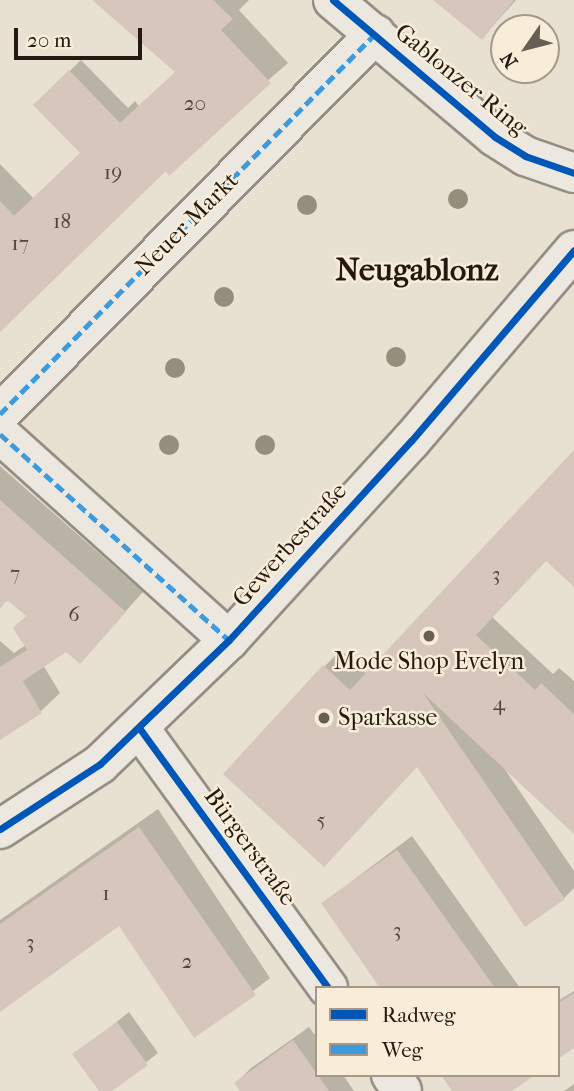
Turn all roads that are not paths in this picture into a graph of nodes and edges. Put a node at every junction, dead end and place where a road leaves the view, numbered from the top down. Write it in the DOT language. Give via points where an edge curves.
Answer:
graph roads {
  1 [pos="333,0"];
  2 [pos="375,34"];
  3 [pos="574,173"];
  4 [pos="574,250"];
  5 [pos="0,414"];
  6 [pos="0,434"];
  7 [pos="229,640"];
  8 [pos="140,729"];
  9 [pos="0,828"];
  10 [pos="327,986"];
  1 -- 2 [label="street, Gablonzer Ring"];
  2 -- 3 [label="street, Gablonzer Ring" via="495,136 525,156"];
  2 -- 5 [label="street, Neuer Markt"];
  4 -- 7 [label="street, Gewerbestraße" via="411,441"];
  6 -- 7 [label="street"];
  7 -- 8 [label="street, Gewerbestraße"];
  8 -- 9 [label="street, Gewerbestraße" via="100,764"];
  8 -- 10 [label="street, Bürgerstraße"];
}
